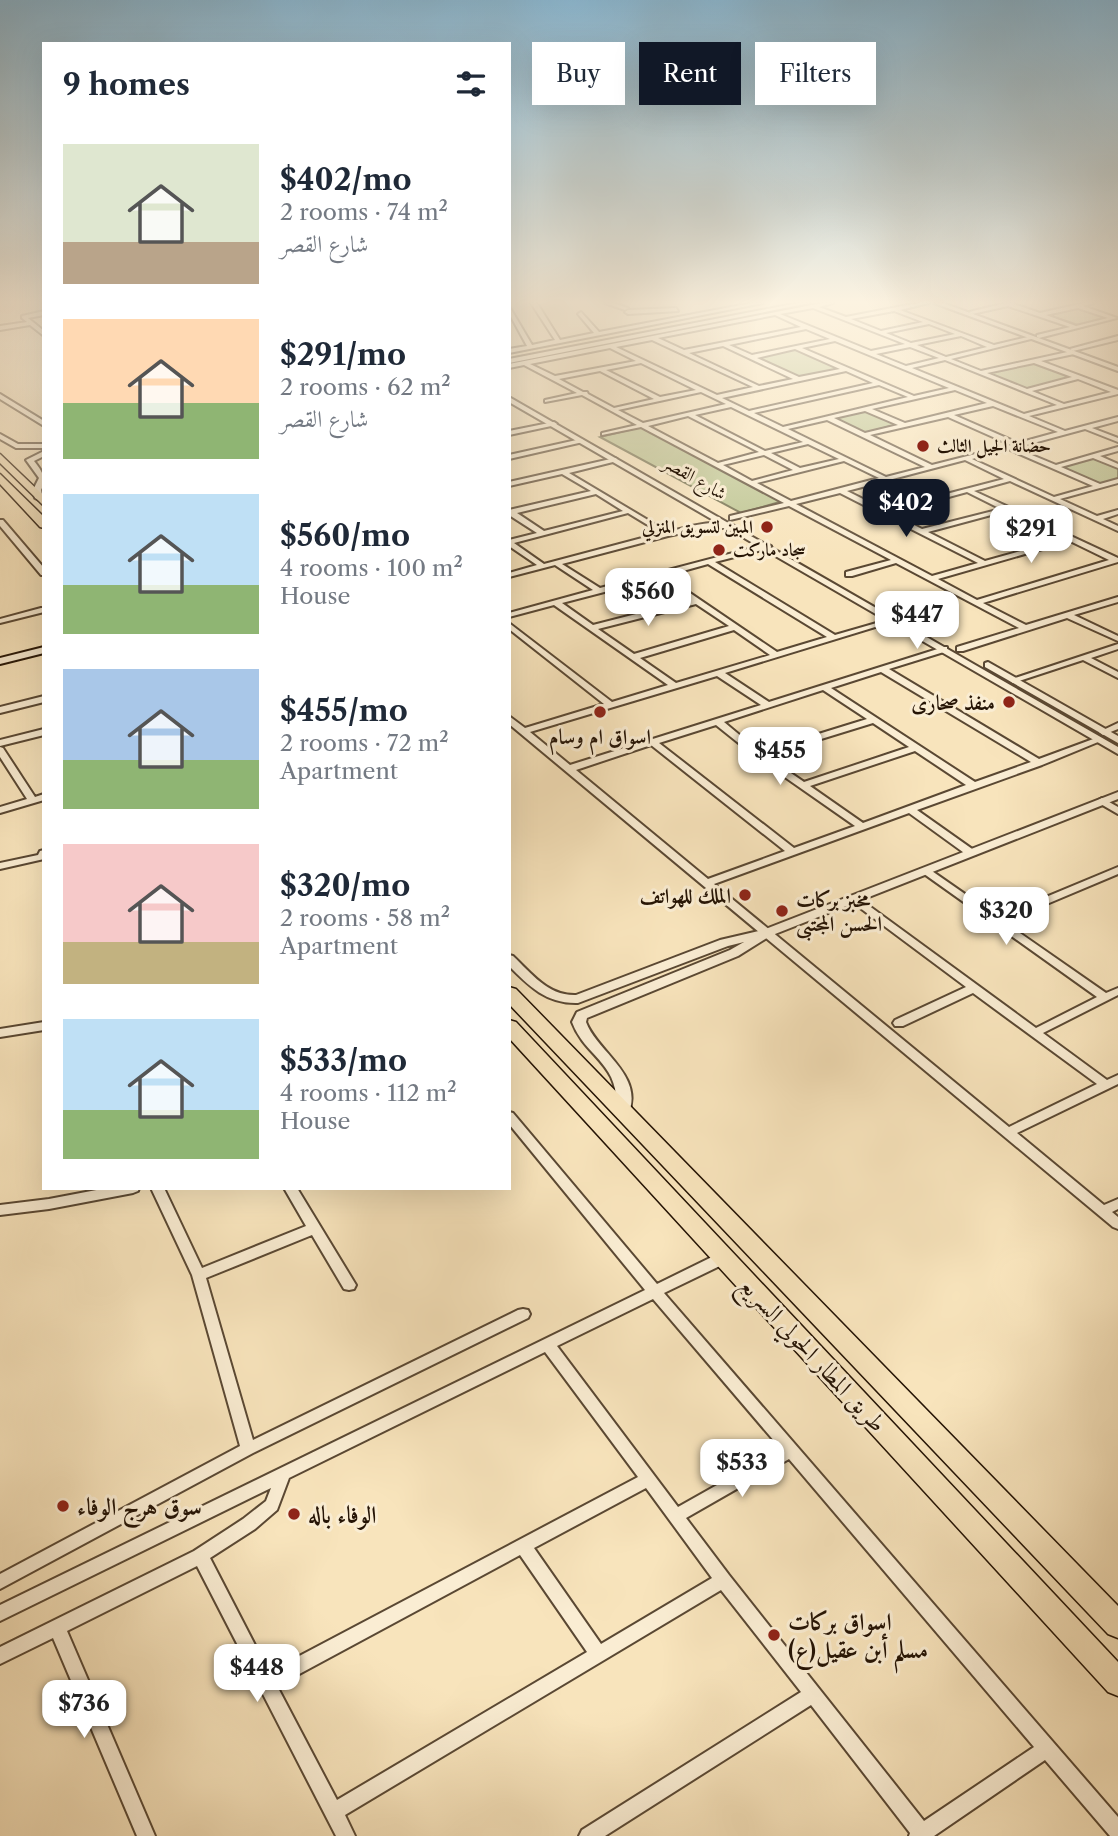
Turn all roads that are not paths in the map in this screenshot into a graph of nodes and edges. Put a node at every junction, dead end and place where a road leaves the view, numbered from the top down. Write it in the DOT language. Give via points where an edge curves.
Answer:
graph roads {
  1 [pos="576,389"];
  2 [pos="638,389"];
  3 [pos="756,389"];
  4 [pos="855,389"];
  5 [pos="893,389"];
  6 [pos="952,389"];
  7 [pos="957,389"];
  8 [pos="1019,389"];
  9 [pos="1034,389"];
  10 [pos="702,390"];
  11 [pos="1025,391"];
  12 [pos="1117,392"];
  13 [pos="585,393"];
  14 [pos="511,394"];
  15 [pos="0,396"];
  16 [pos="716,397"];
  17 [pos="912,397"];
  18 [pos="659,399"];
  19 [pos="511,400"];
  20 [pos="547,401"];
  21 [pos="992,404"];
  22 [pos="11,405"];
  23 [pos="730,405"];
  24 [pos="1062,405"];
  25 [pos="0,407"];
  26 [pos="615,409"];
  27 [pos="865,409"];
  28 [pos="747,413"];
  29 [pos="947,414"];
  30 [pos="690,415"];
  31 [pos="1021,416"];
  32 [pos="828,418"];
  33 [pos="1118,419"];
  34 [pos="42,421"];
  35 [pos="554,424"];
  36 [pos="646,425"];
  37 [pos="904,425"];
  38 [pos="1085,427"];
  39 [pos="781,429"];
  40 [pos="511,433"];
  41 [pos="1064,433"];
  42 [pos="604,435"];
  43 [pos="864,435"];
  44 [pos="0,436"];
  45 [pos="1118,440"];
  46 [pos="581,441"];
  47 [pos="809,442"];
  48 [pos="1017,445"];
  49 [pos="42,446"];
  50 [pos="1008,447"];
  51 [pos="1118,449"];
  52 [pos="765,453"];
  53 [pos="42,454"];
  54 [pos="1094,456"];
  55 [pos="0,457"];
  56 [pos="511,457"];
  57 [pos="965,458"];
  58 [pos="845,459"];
  59 [pos="615,460"];
  60 [pos="720,464"];
  61 [pos="1118,466"];
  62 [pos="635,467"];
  63 [pos="931,467"];
  64 [pos="1055,467"];
  65 [pos="800,471"];
  66 [pos="563,472"];
  67 [pos="0,477"];
  68 [pos="42,477"];
  69 [pos="886,478"];
  70 [pos="1010,479"];
  71 [pos="42,480"];
  72 [pos="1118,481"];
  73 [pos="755,482"];
  74 [pos="511,484"];
  75 [pos="1100,486"];
  76 [pos="840,490"];
  77 [pos="967,490"];
  78 [pos="597,492"];
  79 [pos="1053,499"];
  80 [pos="41,500"];
  81 [pos="791,502"];
  82 [pos="1007,509"];
  83 [pos="629,511"];
  84 [pos="511,512"];
  85 [pos="885,512"];
  86 [pos="1118,512"];
  87 [pos="511,513"];
  88 [pos="1096,519"];
  89 [pos="42,521"];
  90 [pos="0,522"];
  91 [pos="732,522"];
  92 [pos="1118,529"];
  93 [pos="923,531"];
  94 [pos="542,533"];
  95 [pos="667,534"];
  96 [pos="1070,539"];
  97 [pos="511,542"];
  98 [pos="511,544"];
  99 [pos="767,546"];
  100 [pos="898,560"];
  101 [pos="1117,560"];
  102 [pos="710,562"];
  103 [pos="556,563"];
  104 [pos="984,563"];
  105 [pos="543,566"];
  106 [pos="42,571"];
  107 [pos="511,574"];
  108 [pos="849,574"];
  109 [pos="659,575"];
  110 [pos="933,578"];
  111 [pos="851,590"];
  112 [pos="599,591"];
  113 [pos="1117,599"];
  114 [pos="697,601"];
  115 [pos="978,602"];
  116 [pos="556,603"];
  117 [pos="874,604"];
  118 [pos="42,610"];
  119 [pos="511,614"];
  120 [pos="1067,615"];
  121 [pos="894,620"];
  122 [pos="0,621"];
  123 [pos="511,627"];
  124 [pos="735,627"];
  125 [pos="592,628"];
  126 [pos="1025,628"];
  127 [pos="834,638"];
  128 [pos="1118,639"];
  129 [pos="1118,646"];
  130 [pos="944,649"];
  131 [pos="960,649"];
  132 [pos="42,650"];
  133 [pos="777,656"];
  134 [pos="633,657"];
  135 [pos="1083,657"];
  136 [pos="42,658"];
  137 [pos="0,661"];
  138 [pos="0,668"];
  139 [pos="882,668"];
  140 [pos="719,673"];
  141 [pos="1118,675"];
  142 [pos="1013,680"];
  143 [pos="675,686"];
  144 [pos="824,687"];
  145 [pos="42,700"];
  146 [pos="610,705"];
  147 [pos="767,705"];
  148 [pos="0,710"];
  149 [pos="873,720"];
  150 [pos="511,721"];
  151 [pos="717,721"];
  152 [pos="1118,726"];
  153 [pos="524,731"];
  154 [pos="42,732"];
  155 [pos="1101,736"];
  156 [pos="1118,740"];
  157 [pos="652,742"];
  158 [pos="0,743"];
  159 [pos="916,748"];
  160 [pos="0,750"];
  161 [pos="1118,751"];
  162 [pos="759,755"];
  163 [pos="1039,762"];
  164 [pos="568,769"];
  165 [pos="806,785"];
  166 [pos="974,786"];
  167 [pos="1118,795"];
  168 [pos="42,798"];
  169 [pos="33,801"];
  170 [pos="1102,801"];
  171 [pos="910,809"];
  172 [pos="0,810"];
  173 [pos="1118,811"];
  174 [pos="863,827"];
  175 [pos="793,852"];
  176 [pos="971,853"];
  177 [pos="42,857"];
  178 [pos="0,866"];
  179 [pos="925,871"];
  180 [pos="1116,874"];
  181 [pos="707,883"];
  182 [pos="853,899"];
  183 [pos="996,920"];
  184 [pos="767,933"];
  185 [pos="511,961"];
  186 [pos="974,988"];
  187 [pos="1118,991"];
  188 [pos="511,995"];
  189 [pos="1105,997"];
  190 [pos="899,1023"];
  191 [pos="42,1026"];
  192 [pos="511,1028"];
  193 [pos="1035,1032"];
  194 [pos="0,1033"];
  195 [pos="1118,1079"];
  196 [pos="1106,1085"];
  197 [pos="623,1112"];
  198 [pos="511,1118"];
  199 [pos="1007,1133"];
  200 [pos="121,1190"];
  201 [pos="158,1190"];
  202 [pos="291,1190"];
  203 [pos="1118,1204"];
  204 [pos="0,1210"];
  205 [pos="1103,1211"];
  206 [pos="1118,1224"];
  207 [pos="315,1228"];
  208 [pos="723,1258"];
  209 [pos="199,1275"];
  210 [pos="349,1285"];
  211 [pos="655,1292"];
  212 [pos="523,1314"];
  213 [pos="547,1344"];
  214 [pos="248,1448"];
  215 [pos="790,1451"];
  216 [pos="284,1474"];
  217 [pos="647,1480"];
  218 [pos="675,1517"];
  219 [pos="523,1546"];
  220 [pos="200,1556"];
  221 [pos="723,1580"];
  222 [pos="0,1582"];
  223 [pos="0,1613"];
  224 [pos="1118,1625"];
  225 [pos="57,1628"];
  226 [pos="598,1654"];
  227 [pos="0,1656"];
  228 [pos="267,1682"];
  229 [pos="1118,1682"];
  230 [pos="811,1695"];
  231 [pos="1046,1749"];
  232 [pos="333,1812"];
  233 [pos="1118,1831"];
  234 [pos="920,1835"];
  235 [pos="146,1836"];
  236 [pos="346,1836"];
  237 [pos="588,1836"];
  1 -- 13 [label="street"];
  2 -- 18 [label="street"];
  3 -- 16 [label="street"];
  4 -- 28 [label="street"];
  5 -- 17 [label="street"];
  6 -- 17 [label="street"];
  7 -- 21 [label="street"];
  8 -- 11 [label="street"];
  9 -- 11 [label="street"];
  10 -- 16 [label="street"];
  10 -- 18 [label="street"];
  11 -- 24 [label="street"];
  12 -- 24 [label="street"];
  13 -- 20 [label="street"];
  13 -- 26 [label="street"];
  14 -- 62 [label="street, شارع القصر"];
  15 -- 22 [label="street"];
  16 -- 23 [label="street"];
  17 -- 27 [label="street"];
  18 -- 26 [label="street"];
  19 -- 35 [label="street"];
  21 -- 29 [label="street"];
  21 -- 31 [label="street"];
  22 -- 25 [label="street"];
  22 -- 34 [label="street"];
  23 -- 28 [label="street"];
  23 -- 30 [label="street"];
  24 -- 31 [label="street"];
  26 -- 36 [label="street"];
  27 -- 32 [label="street"];
  27 -- 37 [label="street"];
  28 -- 39 [label="street"];
  29 -- 37 [label="street"];
  29 -- 48 [label="street"];
  30 -- 36 [label="street"];
  30 -- 52 [label="street"];
  31 -- 41 [label="street"];
  32 -- 39 [label="street"];
  32 -- 43 [label="street"];
  33 -- 38 [label="street"];
  35 -- 40 [label="street"];
  35 -- 46 [label="street"];
  36 -- 42 [label="street"];
  36 -- 60 [label="street"];
  37 -- 43 [label="street"];
  38 -- 41 [label="street"];
  38 -- 45 [label="street"];
  39 -- 47 [label="street"];
  41 -- 48 [label="street"];
  43 -- 63 [label="street"];
  44 -- 49 [label="street" via="16,446"];
  46 -- 56 [label="street"];
  46 -- 59 [label="street"];
  47 -- 52 [label="street"];
  47 -- 58 [label="street"];
  48 -- 50 [label="street"];
  50 -- 57 [label="street"];
  50 -- 64 [label="street"];
  51 -- 54 [label="street"];
  52 -- 60 [label="street"];
  52 -- 65 [label="street"];
  53 -- 68 [label="street" via="30,460"];
  54 -- 61 [label="street"];
  54 -- 64 [label="street"];
  55 -- 80 [label="highway"];
  57 -- 63 [label="street"];
  57 -- 70 [label="street"];
  58 -- 65 [label="street"];
  58 -- 69 [label="street"];
  59 -- 62 [label="street"];
  59 -- 66 [label="street"];
  60 -- 73 [label="street"];
  62 -- 91 [label="street"];
  62 -- 91 [label="street, شارع القصر" via="645,468"];
  63 -- 69 [label="street"];
  64 -- 75 [label="street"];
  65 -- 73 [label="street"];
  66 -- 74 [label="street"];
  66 -- 78 [label="street"];
  67 -- 89 [label="highway"];
  69 -- 76 [label="street"];
  70 -- 77 [label="street"];
  70 -- 79 [label="street"];
  71 -- 80 [label="street" via="37,491"];
  72 -- 75 [label="street"];
  73 -- 81 [label="street"];
  75 -- 79 [label="street"];
  76 -- 81 [label="street"];
  76 -- 85 [label="street"];
  77 -- 82 [label="street"];
  77 -- 85 [label="street"];
  78 -- 83 [label="street"];
  78 -- 84 [label="street"];
  79 -- 88 [label="street"];
  81 -- 91 [label="street"];
  81 -- 100 [label="street"];
  82 -- 93 [label="street"];
  82 -- 96 [label="street"];
  83 -- 94 [label="street"];
  83 -- 95 [label="street"];
  85 -- 93 [label="street"];
  86 -- 88 [label="street"];
  87 -- 94 [label="street"];
  88 -- 92 [label="street"];
  90 -- 106 [label="street"];
  91 -- 95 [label="street"];
  91 -- 99 [label="street"];
  91 -- 111 [label="street, شارع القصر"];
  93 -- 104 [label="street"];
  94 -- 97 [label="street"];
  95 -- 103 [label="street"];
  96 -- 101 [label="street"];
  96 -- 104 [label="street"];
  98 -- 105 [label="street"];
  99 -- 102 [label="street"];
  99 -- 111 [label="street"];
  100 -- 108 [label="street"];
  100 -- 110 [label="street"];
  101 -- 115 [label="street"];
  102 -- 109 [label="street"];
  102 -- 127 [label="street"];
  103 -- 105 [label="street"];
  103 -- 112 [label="street"];
  104 -- 110 [label="street"];
  105 -- 107 [label="street"];
  109 -- 112 [label="street"];
  109 -- 114 [label="street"];
  110 -- 115 [label="street"];
  111 -- 117 [label="street"];
  112 -- 116 [label="street"];
  113 -- 120 [label="street"];
  114 -- 124 [label="street"];
  114 -- 125 [label="street"];
  115 -- 126 [label="street"];
  116 -- 119 [label="street"];
  116 -- 125 [label="street"];
  117 -- 121 [label="street"];
  117 -- 131 [label="street"];
  118 -- 122 [label="street"];
  120 -- 126 [label="street"];
  120 -- 128 [label="street"];
  121 -- 127 [label="street"];
  121 -- 130 [label="street"];
  123 -- 146 [label="street"];
  124 -- 133 [label="street"];
  124 -- 134 [label="street"];
  125 -- 134 [label="street"];
  126 -- 131 [label="street"];
  127 -- 133 [label="street"];
  129 -- 135 [label="street"];
  130 -- 139 [label="street"];
  130 -- 155 [label="street"];
  131 -- 142 [label="street"];
  132 -- 137 [label="main road"];
  133 -- 140 [label="street"];
  134 -- 143 [label="street"];
  135 -- 141 [label="street"];
  135 -- 142 [label="street"];
  136 -- 138 [label="main road"];
  139 -- 144 [label="street"];
  139 -- 163 [label="street"];
  140 -- 143 [label="street"];
  140 -- 147 [label="street"];
  142 -- 155 [label="street"];
  143 -- 146 [label="street"];
  144 -- 147 [label="street"];
  144 -- 149 [label="street"];
  145 -- 148 [label="street"];
  146 -- 153 [label="street"];
  147 -- 151 [label="street"];
  149 -- 159 [label="street"];
  149 -- 162 [label="street"];
  150 -- 153 [label="street"];
  151 -- 157 [label="street"];
  151 -- 162 [label="street"];
  152 -- 155 [label="street"];
  153 -- 164 [label="street"];
  154 -- 158 [label="street"];
  155 -- 156 [label="street"];
  155 -- 161 [label="street"];
  155 -- 163 [label="street"];
  157 -- 164 [label="street"];
  157 -- 175 [label="street"];
  159 -- 165 [label="street"];
  159 -- 166 [label="street"];
  160 -- 169 [label="street"];
  162 -- 165 [label="street"];
  163 -- 166 [label="street"];
  164 -- 181 [label="street"];
  165 -- 174 [label="street"];
  166 -- 171 [label="street"];
  167 -- 170 [label="street"];
  168 -- 169 [label="street"];
  169 -- 172 [label="street"];
  170 -- 173 [label="street"];
  170 -- 176 [label="street"];
  171 -- 174 [label="street"];
  171 -- 176 [label="street"];
  174 -- 175 [label="street"];
  175 -- 181 [label="street"];
  176 -- 179 [label="street"];
  177 -- 178 [label="street"];
  179 -- 182 [label="street"];
  179 -- 183 [label="street"];
  180 -- 183 [label="street"];
  181 -- 184 [label="street"];
  182 -- 184 [label="street"];
  182 -- 186 [label="street"];
  183 -- 189 [label="street"];
  184 -- 185 [label="street" via="724,943 572,1000 546,994"];
  184 -- 197 [label="street" via="734,953 582,1015 579,1026 621,1078"];
  184 -- 199 [label="street"];
  186 -- 190 [label="street"];
  186 -- 193 [label="street"];
  187 -- 189 [label="street"];
  188 -- 197 [label="highway, طريق المطار الحولي السريع"];
  189 -- 193 [label="street"];
  191 -- 194 [label="street"];
  192 -- 208 [label="highway, طريق المطار الحولي السريع"];
  193 -- 196 [label="street"];
  195 -- 196 [label="street"];
  196 -- 199 [label="street"];
  197 -- 224 [label="highway, طريق المطار الحولي السريع"];
  198 -- 211 [label="street"];
  199 -- 205 [label="street"];
  200 -- 204 [label="street"];
  201 -- 209 [label="street"];
  202 -- 207 [label="street"];
  203 -- 205 [label="street"];
  205 -- 206 [label="street"];
  207 -- 209 [label="street"];
  207 -- 210 [label="street"];
  208 -- 211 [label="street"];
  208 -- 229 [label="highway, طريق المطار الحولي السريع"];
  209 -- 214 [label="street"];
  211 -- 213 [label="street"];
  211 -- 215 [label="street"];
  212 -- 214 [label="street"];
  213 -- 216 [label="street"];
  213 -- 217 [label="street"];
  214 -- 222 [label="street"];
  215 -- 218 [label="street"];
  215 -- 231 [label="street"];
  216 -- 220 [label="street" via="272,1504"];
  216 -- 223 [label="street"];
  217 -- 218 [label="street"];
  217 -- 219 [label="street"];
  218 -- 221 [label="street"];
  219 -- 226 [label="street"];
  219 -- 228 [label="street"];
  220 -- 225 [label="street"];
  220 -- 228 [label="street"];
  221 -- 226 [label="street"];
  221 -- 230 [label="street"];
  225 -- 227 [label="street"];
  225 -- 235 [label="street"];
  226 -- 232 [label="street"];
  228 -- 232 [label="street"];
  230 -- 234 [label="street"];
  230 -- 237 [label="street"];
  231 -- 233 [label="street"];
  231 -- 234 [label="street"];
  232 -- 236 [label="street"];
}
